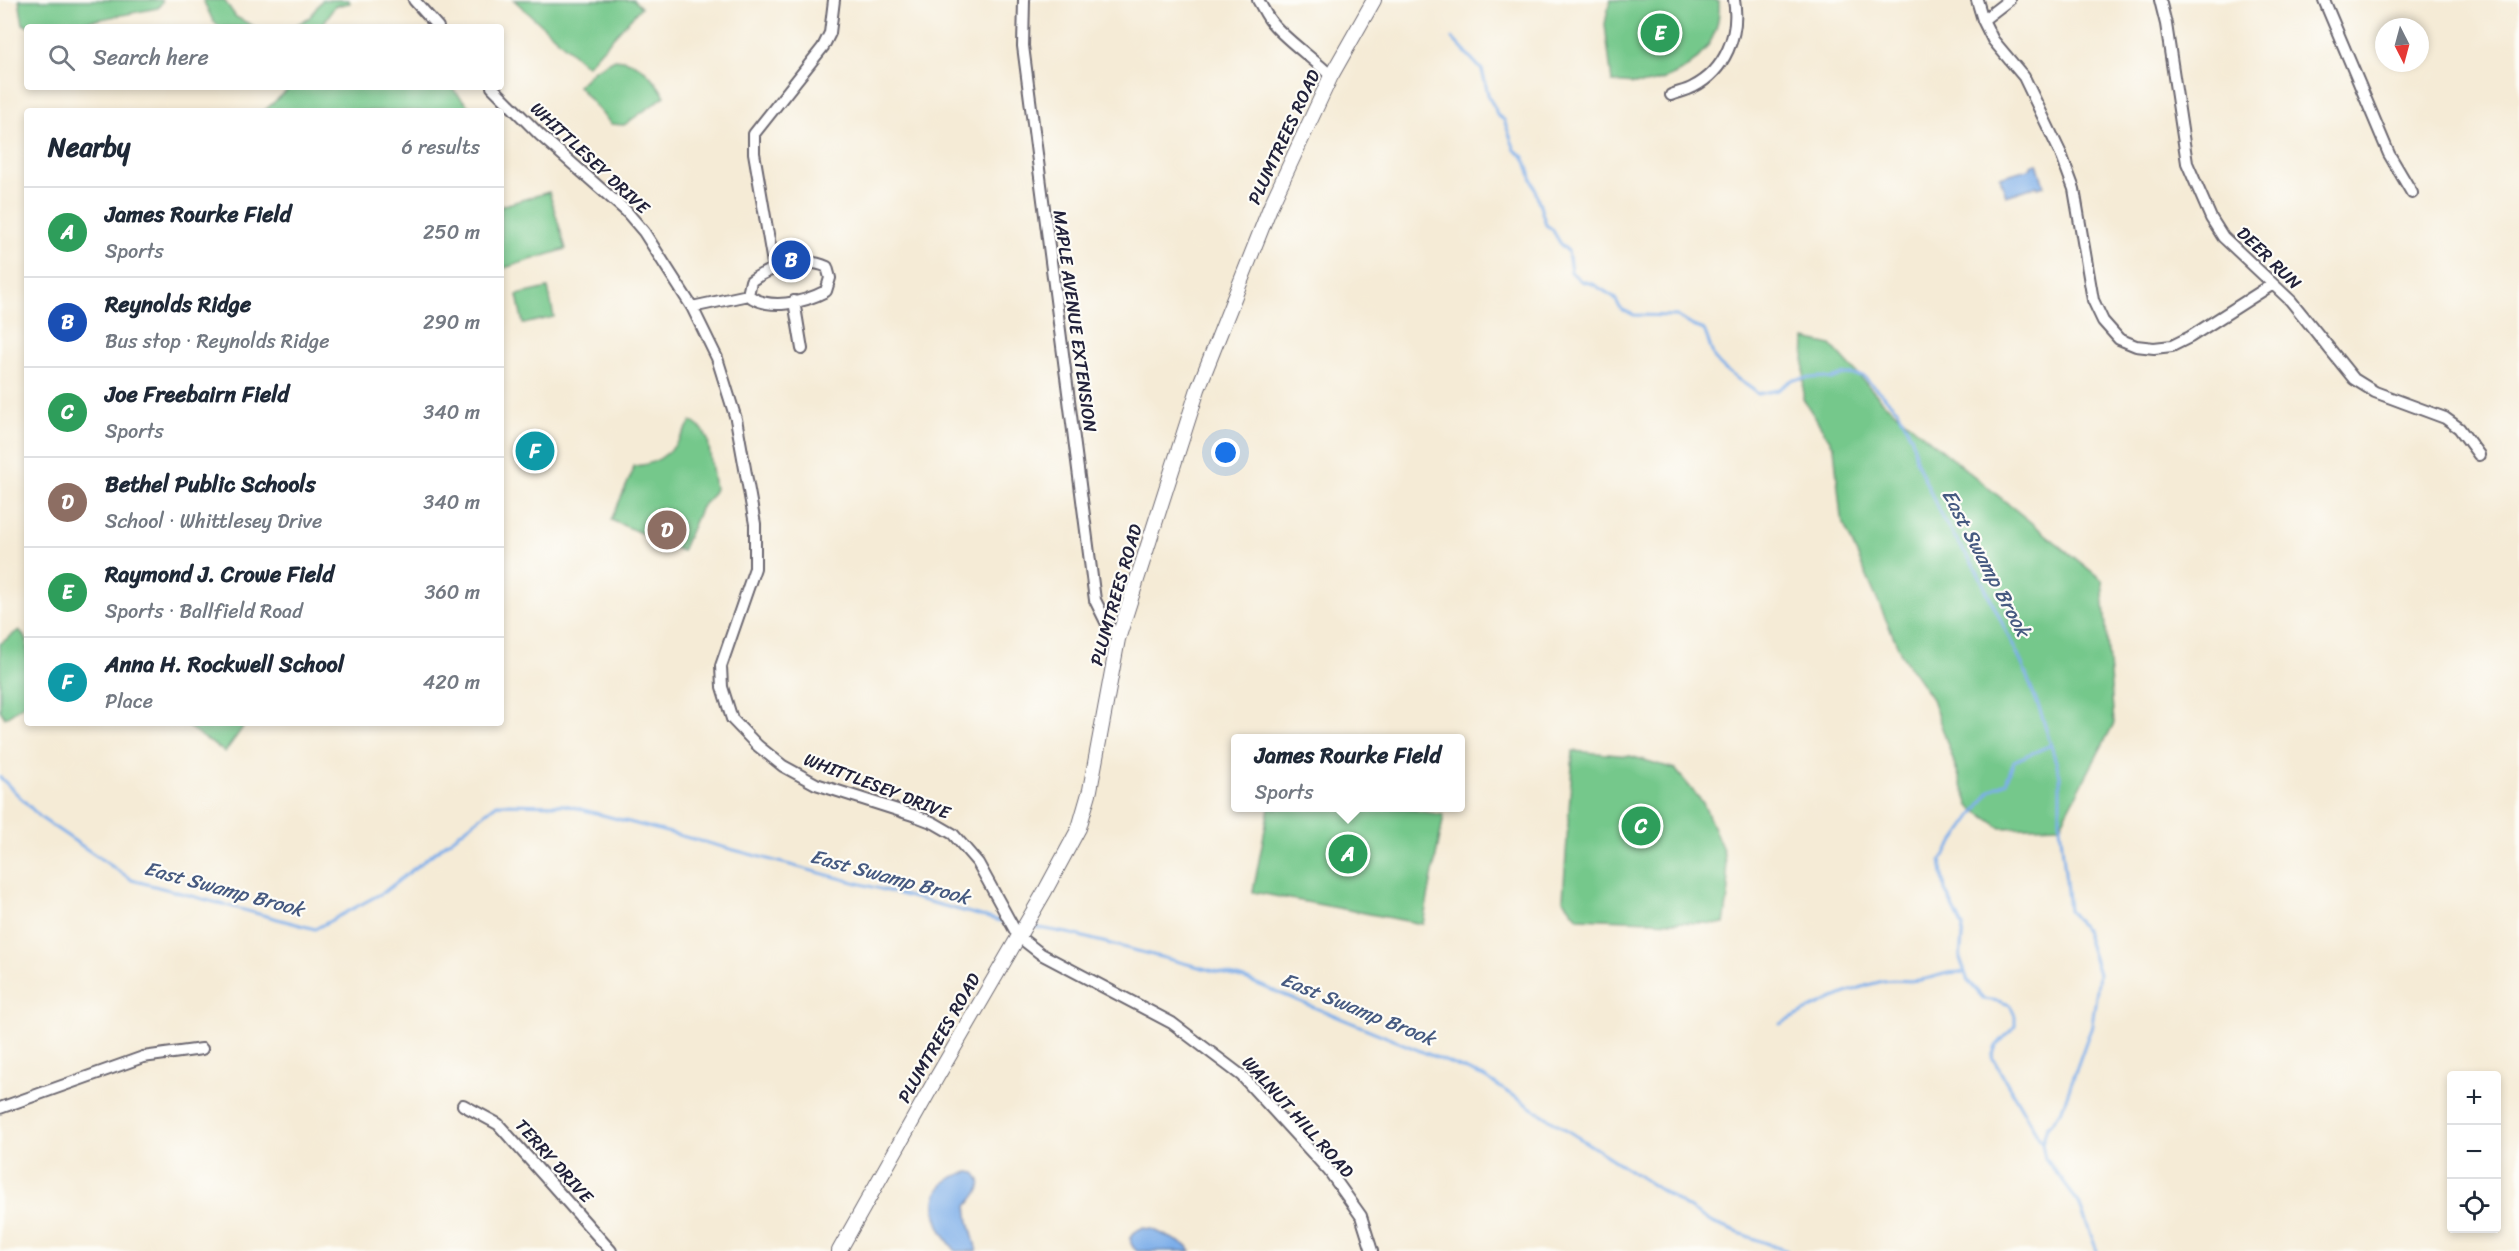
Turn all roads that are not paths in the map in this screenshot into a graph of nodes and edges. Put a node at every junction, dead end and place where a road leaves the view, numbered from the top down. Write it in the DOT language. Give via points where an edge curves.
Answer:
graph roads {
  1 [pos="414,0"];
  2 [pos="834,0"];
  3 [pos="1024,0"];
  4 [pos="1258,0"];
  5 [pos="1374,0"];
  6 [pos="1734,0"];
  7 [pos="1977,0"];
  8 [pos="2009,0"];
  9 [pos="2160,0"];
  10 [pos="2324,0"];
  11 [pos="1983,20"];
  12 [pos="435,24"];
  13 [pos="1331,76"];
  14 [pos="495,90"];
  15 [pos="1671,95"];
  16 [pos="2412,193"];
  17 [pos="774,269"];
  18 [pos="2273,284"];
  19 [pos="748,295"];
  20 [pos="794,301"];
  21 [pos="692,307"];
  22 [pos="802,349"];
  23 [pos="2479,454"];
  24 [pos="1118,639"];
  25 [pos="1018,934"];
  26 [pos="202,1049"];
  27 [pos="463,1106"];
  28 [pos="0,1108"];
  29 [pos="612,1251"];
  30 [pos="839,1251"];
  31 [pos="1372,1251"];
  1 -- 12 [label="street"];
  2 -- 17 [label="street" via="830,33 823,47 754,134"];
  3 -- 24 [label="street, MAPLE AVENUE EXTENSION" via="1023,46 1095,600"];
  4 -- 13 [label="street" via="1271,22"];
  5 -- 13 [label="main road, PLUMTREES ROAD"];
  6 -- 15 [label="street" via="1737,18 1728,50 1703,81"];
  7 -- 11 [label="street"];
  8 -- 11 [label="street"];
  9 -- 18 [label="street, DEER RUN" via="2182,141 2194,183 2223,237"];
  10 -- 16 [label="street" via="2380,136"];
  11 -- 18 [label="street" via="2024,77 2061,154 2074,189 2093,300 2103,321 2119,339 2136,346 2172,346"];
  13 -- 24 [label="main road, PLUMTREES ROAD" via="1271,205 1198,389"];
  14 -- 21 [label="street, WHITTLESEY DRIVE" via="626,211"];
  17 -- 19 [label="street" via="751,281"];
  17 -- 20 [label="street" via="816,262 827,267 830,279 826,291"];
  18 -- 23 [label="street, DEER RUN" via="2354,380 2445,418 2459,428"];
  19 -- 20 [label="street" via="757,302 774,305"];
  19 -- 21 [label="street"];
  20 -- 22 [label="street"];
  21 -- 25 [label="street, WHITTLESEY DRIVE" via="728,387 755,524 754,568 722,666 722,687 732,719 783,766 816,784 916,816 953,834 978,863"];
  24 -- 25 [label="main road, PLUMTREES ROAD" via="1086,805 1072,842"];
  25 -- 30 [label="main road, PLUMTREES ROAD"];
  25 -- 31 [label="street, WALNUT HILL ROAD" via="1041,954 1172,1023 1242,1076 1329,1171 1361,1216"];
  26 -- 28 [label="street" via="143,1057"];
  27 -- 29 [label="street, TERRY DRIVE" via="498,1124"];
}
